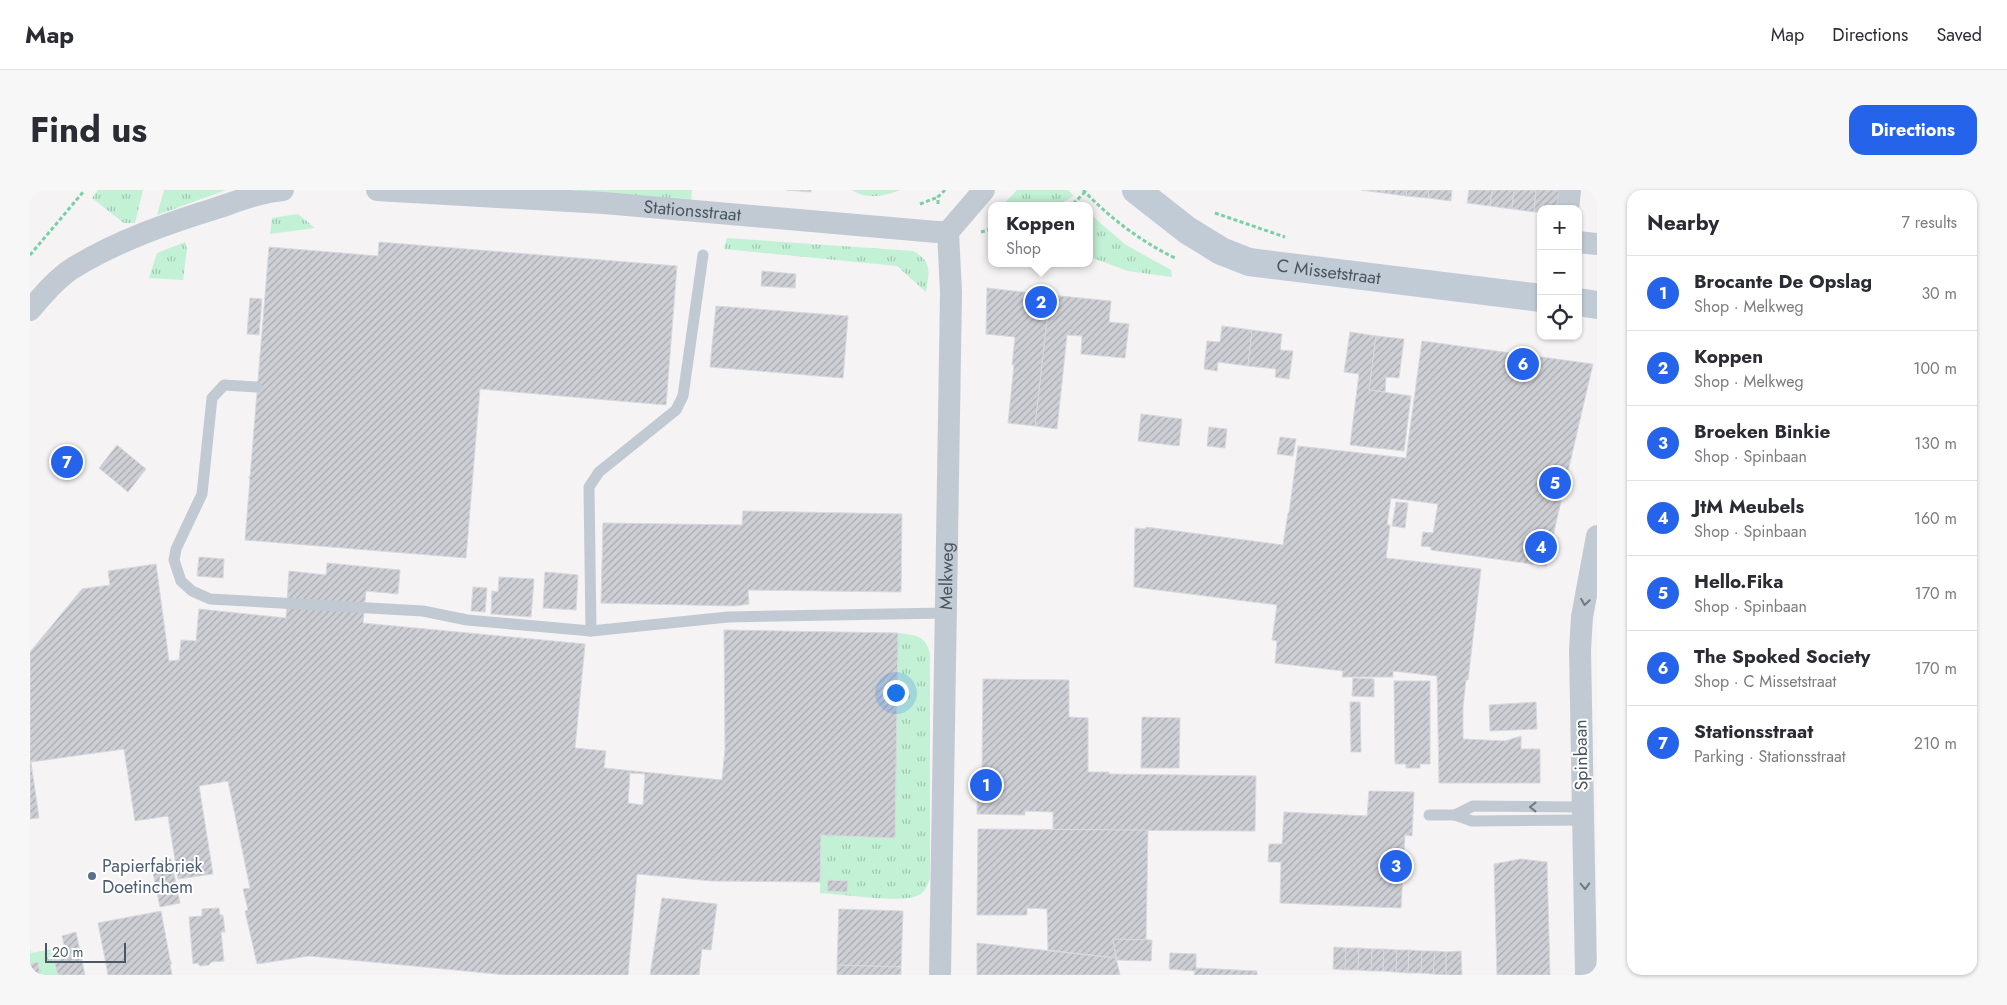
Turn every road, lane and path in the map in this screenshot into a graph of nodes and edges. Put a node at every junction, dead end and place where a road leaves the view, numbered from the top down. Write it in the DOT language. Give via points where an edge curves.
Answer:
graph roads {
  1 [pos="283,190"];
  2 [pos="377,190"];
  3 [pos="984,190"];
  4 [pos="1136,190"];
  5 [pos="1570,190"];
  6 [pos="84,191"];
  7 [pos="1085,191"];
  8 [pos="1075,202"];
  9 [pos="1568,205"];
  10 [pos="1210,210"];
  11 [pos="948,232"];
  12 [pos="1292,239"];
  13 [pos="1582,242"];
  14 [pos="1597,244"];
  15 [pos="30,255"];
  16 [pos="703,255"];
  17 [pos="1177,258"];
  18 [pos="1537,298"];
  19 [pos="1582,303"];
  20 [pos="1597,305"];
  21 [pos="30,310"];
  22 [pos="257,387"];
  23 [pos="1597,536"];
  24 [pos="945,613"];
  25 [pos="591,631"];
  26 [pos="1589,758"];
  27 [pos="1582,814"];
  28 [pos="1429,815"];
  29 [pos="1590,852"];
  30 [pos="940,975"];
  31 [pos="1586,975"];
  1 -- 21 [label="street" via="199,214 108,249 72,269"];
  2 -- 11 [label="street, Stationsstraat" via="604,203"];
  3 -- 11 [label="street"];
  4 -- 18 [label="street, C Missetstraat" via="1187,230 1221,251 1249,262"];
  5 -- 9 [label="street"];
  6 -- 15 [label="path"];
  7 -- 8 [label="path"];
  7 -- 17 [label="path" via="1135,236"];
  10 -- 12 [label="path, C Missetstraat"];
  11 -- 24 [label="street, Melkweg" via="951,292"];
  13 -- 14 [label="street"];
  16 -- 25 [label="lane" via="683,396 676,410 599,472 590,487"];
  19 -- 20 [label="street"];
  22 -- 25 [label="lane" via="224,385 212,398 202,494 174,560 181,581 192,591 210,599 423,611 466,620"];
  23 -- 26 [label="street, Spinbaan, one-way" via="1581,625 1580,650"];
  24 -- 25 [label="lane" via="728,617"];
  24 -- 30 [label="street, Melkweg"];
  26 -- 27 [label="street, Spinbaan"];
  27 -- 28 [label="lane" via="1473,806 1455,815"];
  27 -- 29 [label="street, Spinbaan"];
  29 -- 31 [label="street, Spinbaan, one-way"];
}
